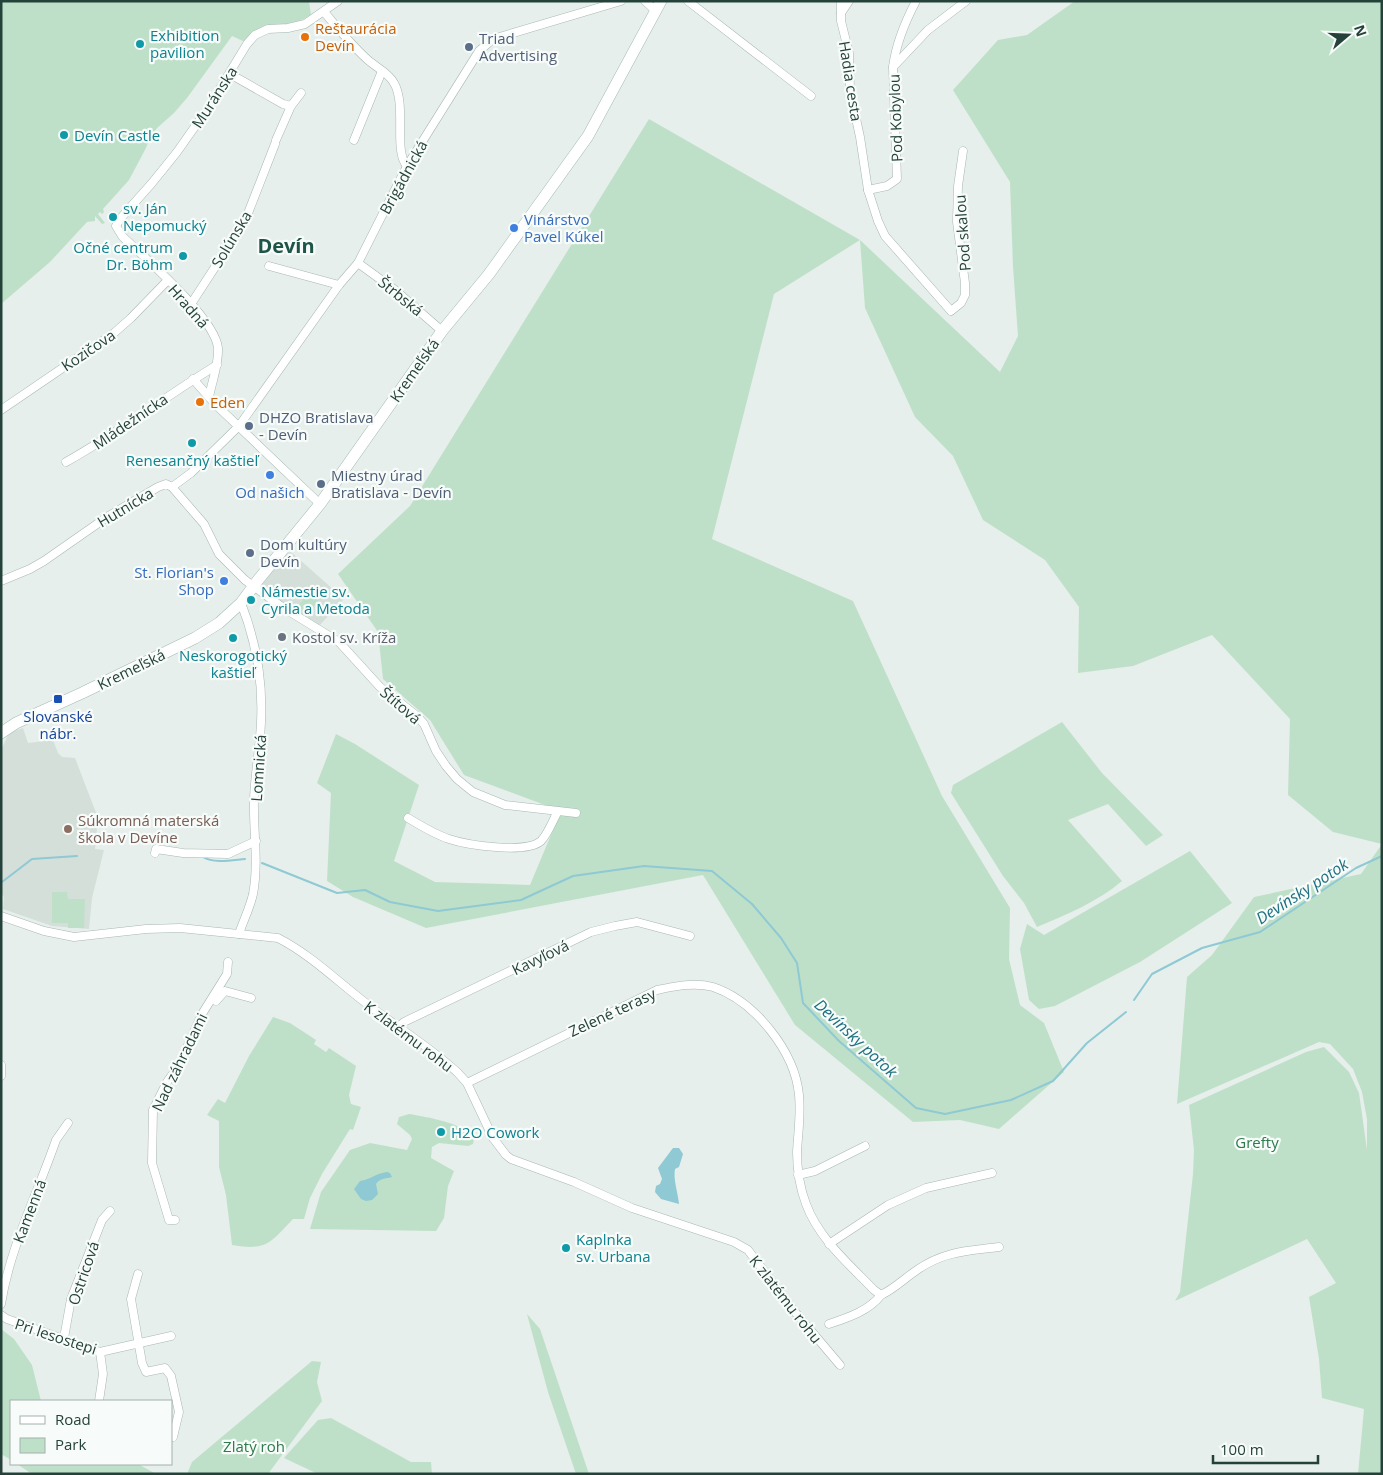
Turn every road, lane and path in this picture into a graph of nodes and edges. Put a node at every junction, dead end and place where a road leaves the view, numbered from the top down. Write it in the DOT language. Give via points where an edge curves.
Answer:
graph roads {
  1 [pos="338,1"];
  2 [pos="621,1"];
  3 [pos="645,1"];
  4 [pos="688,1"];
  5 [pos="841,1"];
  6 [pos="849,1"];
  7 [pos="916,1"];
  8 [pos="966,1"];
  9 [pos="659,6"];
  10 [pos="324,12"];
  11 [pos="841,13"];
  12 [pos="893,67"];
  13 [pos="382,71"];
  14 [pos="230,74"];
  15 [pos="301,94"];
  16 [pos="811,96"];
  17 [pos="291,106"];
  18 [pos="354,140"];
  19 [pos="963,151"];
  20 [pos="407,166"];
  21 [pos="868,190"];
  22 [pos="117,229"];
  23 [pos="358,263"];
  24 [pos="269,266"];
  25 [pos="167,281"];
  26 [pos="339,284"];
  27 [pos="191,304"];
  28 [pos="442,330"];
  29 [pos="217,365"];
  30 [pos="193,379"];
  31 [pos="209,397"];
  32 [pos="1,410"];
  33 [pos="239,426"];
  34 [pos="66,462"];
  35 [pos="172,487"];
  36 [pos="320,504"];
  37 [pos="4,580"];
  38 [pos="254,585"];
  39 [pos="241,602"];
  40 [pos="1,733"];
  41 [pos="558,811"];
  42 [pos="576,812"];
  43 [pos="408,818"];
  44 [pos="256,841"];
  45 [pos="155,853"];
  46 [pos="1,916"];
  47 [pos="239,934"];
  48 [pos="690,936"];
  49 [pos="228,962"];
  50 [pos="251,998"];
  51 [pos="202,1014"];
  52 [pos="398,1027"];
  53 [pos="1,1065"];
  54 [pos="1,1076"];
  55 [pos="467,1083"];
  56 [pos="68,1123"];
  57 [pos="866,1146"];
  58 [pos="992,1173"];
  59 [pos="798,1175"];
  60 [pos="110,1211"];
  61 [pos="175,1220"];
  62 [pos="829,1244"];
  63 [pos="999,1247"];
  64 [pos="138,1274"];
  65 [pos="881,1295"];
  66 [pos="1,1304"];
  67 [pos="1,1315"];
  68 [pos="829,1324"];
  69 [pos="171,1336"];
  70 [pos="64,1338"];
  71 [pos="139,1343"];
  72 [pos="100,1352"];
  73 [pos="840,1365"];
  74 [pos="100,1400"];
  75 [pos="173,1437"];
  1 -- 10 [label="street, Muránska"];
  2 -- 20 [label="street, Brigádnická" via="493,39 485,45"];
  3 -- 9 [label="street"];
  4 -- 16 [label="street"];
  5 -- 11 [label="street, Hadia cesta"];
  6 -- 11 [label="street"];
  7 -- 12 [label="street, Pod Kobylou" via="895,50"];
  8 -- 12 [label="street" via="928,30"];
  9 -- 28 [label="street, Kremeľská" via="588,136 489,274"];
  10 -- 13 [label="street"];
  10 -- 14 [label="street, Muránska" via="305,24 268,29 255,35"];
  11 -- 21 [label="street, Hadia cesta" via="840,21 849,53 850,91"];
  12 -- 21 [label="street, Pod Kobylou" via="897,178 887,186"];
  13 -- 18 [label="street"];
  13 -- 20 [label="street" via="395,84 398,93 401,154"];
  14 -- 17 [label="street"];
  14 -- 22 [label="street, Muránska" via="177,152 120,219"];
  15 -- 17 [label="street, Solúnska"];
  17 -- 27 [label="street, Solúnska" via="245,221"];
  19 -- 21 [label="street, Pod skalou" via="958,186 958,222 965,295 952,311 885,236"];
  20 -- 23 [label="street, Brigádnická"];
  22 -- 25 [label="street, Hradná"];
  23 -- 26 [label="street, Brigádnická"];
  23 -- 28 [label="street, Štrbská"];
  24 -- 26 [label="street"];
  25 -- 27 [label="street, Hradná"];
  25 -- 32 [label="street, Kozičova" via="114,333"];
  26 -- 33 [label="street, Brigádnická"];
  27 -- 29 [label="street, Hradná" via="217,342"];
  28 -- 36 [label="street, Kremeľská"];
  29 -- 30 [label="street, Mládežnícka"];
  29 -- 31 [label="street, Hradná"];
  30 -- 31 [label="street"];
  30 -- 34 [label="street, Mládežnícka"];
  31 -- 33 [label="street"];
  33 -- 35 [label="street, Hutnícka"];
  33 -- 36 [label="street"];
  35 -- 37 [label="street, Hutnícka" via="166,484 152,490 44,560"];
  35 -- 38 [label="street, Štítová" via="204,524 219,554"];
  36 -- 38 [label="street, Kremeľská"];
  38 -- 39 [label="street, Kremeľská"];
  38 -- 41 [label="street, Štítová" via="295,616 339,642 380,687 417,716 446,766 472,792 505,804"];
  39 -- 40 [label="street, Kremeľská" via="219,623 195,638"];
  39 -- 44 [label="street, Lomnická" via="262,691 254,799"];
  41 -- 42 [label="street, Štítová"];
  41 -- 43 [label="street" via="541,841 510,849 449,839"];
  44 -- 45 [label="street" via="228,854 156,849"];
  44 -- 47 [label="street, Lomnická" via="253,895"];
  46 -- 47 [label="street, K zlatému rohu" via="44,931 74,937 180,928"];
  47 -- 52 [label="street, K zlatému rohu" via="278,938 285,942 308,956"];
  48 -- 52 [label="street, Kavyľová" via="637,922 591,932"];
  49 -- 51 [label="street, Nad záhradami" via="227,974"];
  50 -- 51 [label="street" via="228,990 216,1000 208,1014"];
  51 -- 61 [label="street, Nad záhradami" via="153,1110 152,1163 169,1220"];
  52 -- 55 [label="street, K zlatému rohu"];
  53 -- 54 [label="street"];
  55 -- 59 [label="street, Zelené terasy" via="657,990 693,984 712,987 744,1003 769,1029 785,1053 799,1094"];
  55 -- 73 [label="street, K zlatému rohu" via="493,1138 511,1159 748,1250"];
  56 -- 66 [label="street, Kamenná" via="56,1140 10,1261"];
  57 -- 59 [label="street" via="815,1171"];
  58 -- 62 [label="street" via="926,1188 888,1205"];
  59 -- 62 [label="street, Zelené terasy" via="806,1205"];
  60 -- 70 [label="street, Ostricová" via="102,1220 72,1299"];
  62 -- 65 [label="street, Zelené terasy"];
  63 -- 65 [label="street" via="948,1254 917,1270"];
  64 -- 71 [label="street" via="131,1299"];
  65 -- 68 [label="street" via="857,1314"];
  67 -- 70 [label="street, Pri lesostepi"];
  69 -- 71 [label="street, Pri lesostepi"];
  70 -- 72 [label="street, Pri lesostepi"];
  71 -- 72 [label="street, Pri lesostepi"];
  71 -- 75 [label="street" via="146,1372 165,1368 172,1376 179,1412"];
  72 -- 74 [label="street" via="103,1374"];
}
